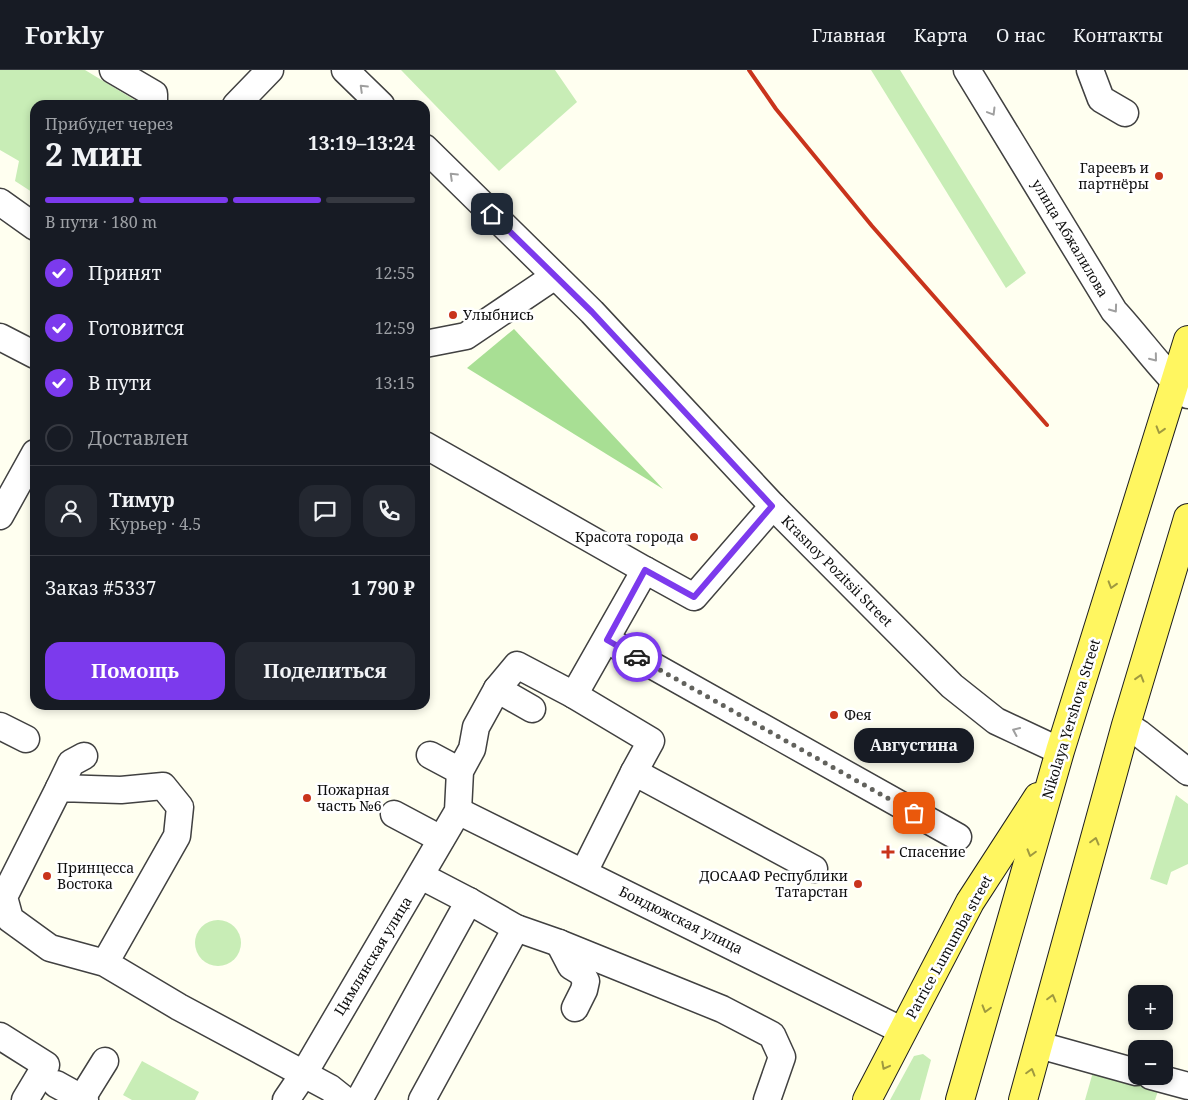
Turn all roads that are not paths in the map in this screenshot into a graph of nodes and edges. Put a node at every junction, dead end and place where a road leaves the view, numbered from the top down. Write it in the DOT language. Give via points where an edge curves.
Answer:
graph roads {
  1 [pos="113,70"];
  2 [pos="270,70"];
  3 [pos="345,70"];
  4 [pos="967,70"];
  5 [pos="1090,70"];
  6 [pos="154,100"];
  7 [pos="241,100"];
  8 [pos="376,100"];
  9 [pos="1125,113"];
  10 [pos="430,153"];
  11 [pos="0,202"];
  12 [pos="30,223"];
  13 [pos="555,276"];
  14 [pos="0,337"];
  15 [pos="1188,340"];
  16 [pos="430,343"];
  17 [pos="30,352"];
  18 [pos="1181,389"];
  19 [pos="430,448"];
  20 [pos="30,462"];
  21 [pos="772,506"];
  22 [pos="0,516"];
  23 [pos="1188,518"];
  24 [pos="645,570"];
  25 [pos="607,640"];
  26 [pos="497,689"];
  27 [pos="574,695"];
  28 [pos="532,709"];
  29 [pos="1126,725"];
  30 [pos="0,726"];
  31 [pos="26,739"];
  32 [pos="430,755"];
  33 [pos="84,756"];
  34 [pos="1057,762"];
  35 [pos="460,771"];
  36 [pos="1188,772"];
  37 [pos="625,781"];
  38 [pos="59,788"];
  39 [pos="458,811"];
  40 [pos="394,814"];
  41 [pos="958,837"];
  42 [pos="441,839"];
  43 [pos="814,869"];
  44 [pos="584,872"];
  45 [pos="421,876"];
  46 [pos="469,900"];
  47 [pos="516,928"];
  48 [pos="559,943"];
  49 [pos="105,964"];
  50 [pos="575,1008"];
  51 [pos="903,1031"];
  52 [pos="0,1036"];
  53 [pos="1039,1045"];
  54 [pos="105,1061"];
  55 [pos="1128,1070"];
  56 [pos="303,1075"];
  57 [pos="1173,1082"];
  58 [pos="56,1084"];
  59 [pos="1188,1086"];
  60 [pos="83,1099"];
  61 [pos="25,1100"];
  62 [pos="286,1100"];
  63 [pos="345,1100"];
  64 [pos="359,1100"];
  65 [pos="422,1100"];
  66 [pos="767,1100"];
  67 [pos="866,1100"];
  68 [pos="960,1100"];
  69 [pos="1023,1100"];
  1 -- 6 [label="street" via="154,94"];
  2 -- 7 [label="street"];
  8 -- 3 [label="street, one-way"];
  4 -- 18 [label="street, улица Абжалилова, one-way" via="1114,311"];
  5 -- 9 [label="street" via="1101,99"];
  13 -- 10 [label="street, Krasnoy Pozitsii Street, one-way"];
  11 -- 12 [label="street"];
  13 -- 16 [label="street" via="466,336"];
  13 -- 21 [label="street, Krasnoy Pozitsii Street"];
  14 -- 17 [label="street"];
  15 -- 18 [label="main road, Nikolaya Yershova Street"];
  18 -- 34 [label="main road, Nikolaya Yershova Street, one-way"];
  19 -- 24 [label="street"];
  20 -- 22 [label="street"];
  21 -- 24 [label="street" via="694,597"];
  34 -- 21 [label="street, Krasnoy Pozitsii Street, one-way" via="996,721 952,686"];
  29 -- 23 [label="main road, one-way"];
  24 -- 25 [label="street"];
  25 -- 27 [label="street"];
  25 -- 41 [label="street"];
  26 -- 27 [label="street" via="517,665"];
  26 -- 28 [label="street"];
  26 -- 35 [label="street" via="476,727 472,749"];
  27 -- 37 [label="street" via="651,741"];
  29 -- 36 [label="street"];
  53 -- 29 [label="main road, one-way"];
  30 -- 31 [label="street"];
  32 -- 35 [label="street"];
  33 -- 38 [label="street" via="71,763"];
  34 -- 51 [label="main road, Patrice Lumumba street" via="970,902"];
  34 -- 68 [label="main road, Nikolaya Yershova Street, one-way"];
  35 -- 39 [label="street"];
  37 -- 43 [label="street"];
  37 -- 44 [label="street"];
  38 -- 49 [label="street" via="4,897 10,918 50,948"];
  38 -- 49 [label="street" via="121,790 163,786 180,807 177,836"];
  39 -- 42 [label="street, Цимлянская улица"];
  39 -- 44 [label="street, Бондюжская улица"];
  40 -- 42 [label="street"];
  42 -- 45 [label="street, Цимлянская улица"];
  44 -- 51 [label="street, Бондюжская улица"];
  45 -- 46 [label="street"];
  45 -- 56 [label="street, Цимлянская улица"];
  46 -- 47 [label="street"];
  46 -- 64 [label="street"];
  47 -- 48 [label="street"];
  47 -- 65 [label="street"];
  48 -- 50 [label="street" via="571,966 581,972 586,981"];
  48 -- 66 [label="street" via="722,1009 772,1035 782,1057"];
  49 -- 56 [label="street"];
  51 -- 67 [label="main road, Patrice Lumumba street, one-way"];
  52 -- 61 [label="street" via="46,1065"];
  53 -- 55 [label="street"];
  69 -- 53 [label="main road, one-way"];
  54 -- 60 [label="street"];
  56 -- 62 [label="street, Цимлянская улица"];
  56 -- 63 [label="street" via="330,1088"];
  57 -- 59 [label="street"];
  58 -- 60 [label="street"];
}
